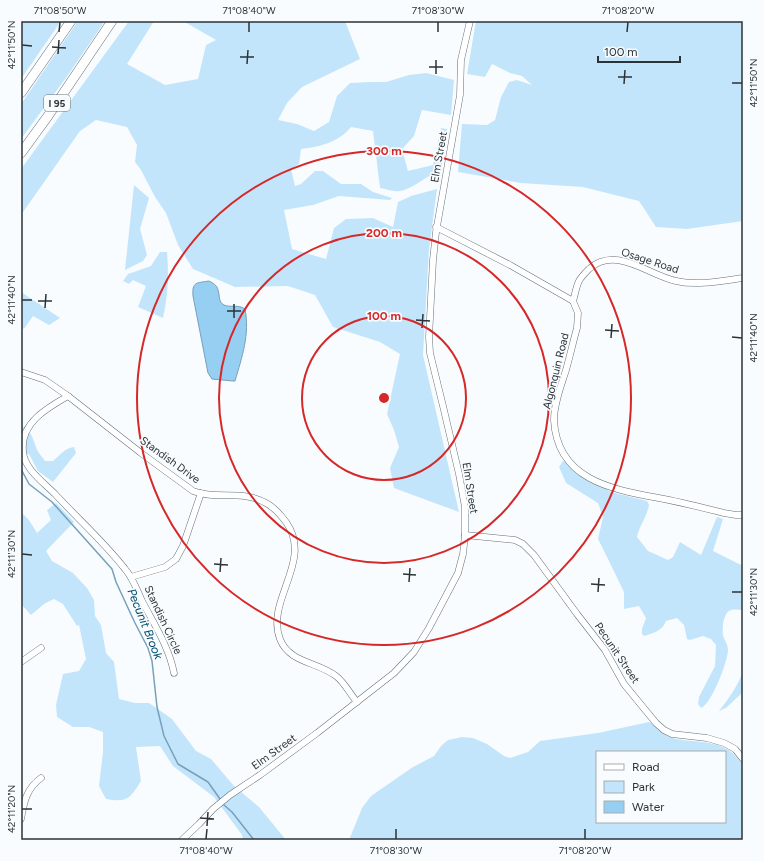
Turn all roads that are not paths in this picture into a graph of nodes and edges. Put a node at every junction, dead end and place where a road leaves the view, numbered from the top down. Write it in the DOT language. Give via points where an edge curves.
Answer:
graph roads {
  1 [pos="71,21"];
  2 [pos="112,21"];
  3 [pos="470,21"];
  4 [pos="21,93"];
  5 [pos="21,153"];
  6 [pos="436,227"];
  7 [pos="743,278"];
  8 [pos="573,301"];
  9 [pos="21,372"];
  10 [pos="68,396"];
  11 [pos="201,493"];
  12 [pos="743,515"];
  13 [pos="465,535"];
  14 [pos="132,577"];
  15 [pos="41,648"];
  16 [pos="21,662"];
  17 [pos="174,673"];
  18 [pos="357,702"];
  19 [pos="743,759"];
  20 [pos="41,778"];
  21 [pos="21,819"];
  22 [pos="182,840"];
  1 -- 4 [label="highway"];
  2 -- 5 [label="highway, I 95"];
  3 -- 6 [label="street, Elm Street" via="461,60 460,95"];
  6 -- 8 [label="street"];
  6 -- 13 [label="street, Elm Street" via="429,344 459,474 465,507"];
  7 -- 8 [label="street, Osage Road" via="696,283 680,282 631,264 612,260 594,264 587,270 579,280"];
  8 -- 12 [label="street, Algonquin Road" via="578,313 577,328 560,387 554,420 557,440 563,455 584,474 603,485 724,513"];
  9 -- 10 [label="street, Standish Drive" via="45,380"];
  10 -- 11 [label="street, Standish Drive" via="187,487"];
  10 -- 14 [label="street" via="32,421 23,445 24,458 33,472 111,551"];
  11 -- 14 [label="street" via="176,559 165,567"];
  11 -- 18 [label="street, Standish Drive" via="239,495 257,499 272,507 283,518 292,533 295,550 279,610 280,639 293,656 336,676"];
  13 -- 18 [label="street, Elm Street" via="458,573 421,643 394,674"];
  13 -- 19 [label="street, Pecunit Street" via="515,540 523,544 605,650 624,684 656,723 676,735 707,738 724,743 735,749"];
  14 -- 17 [label="street, Standish Circle" via="169,654"];
  15 -- 16 [label="street"];
  18 -- 22 [label="street, Elm Street" via="230,795"];
  20 -- 21 [label="street" via="27,792"];
}
